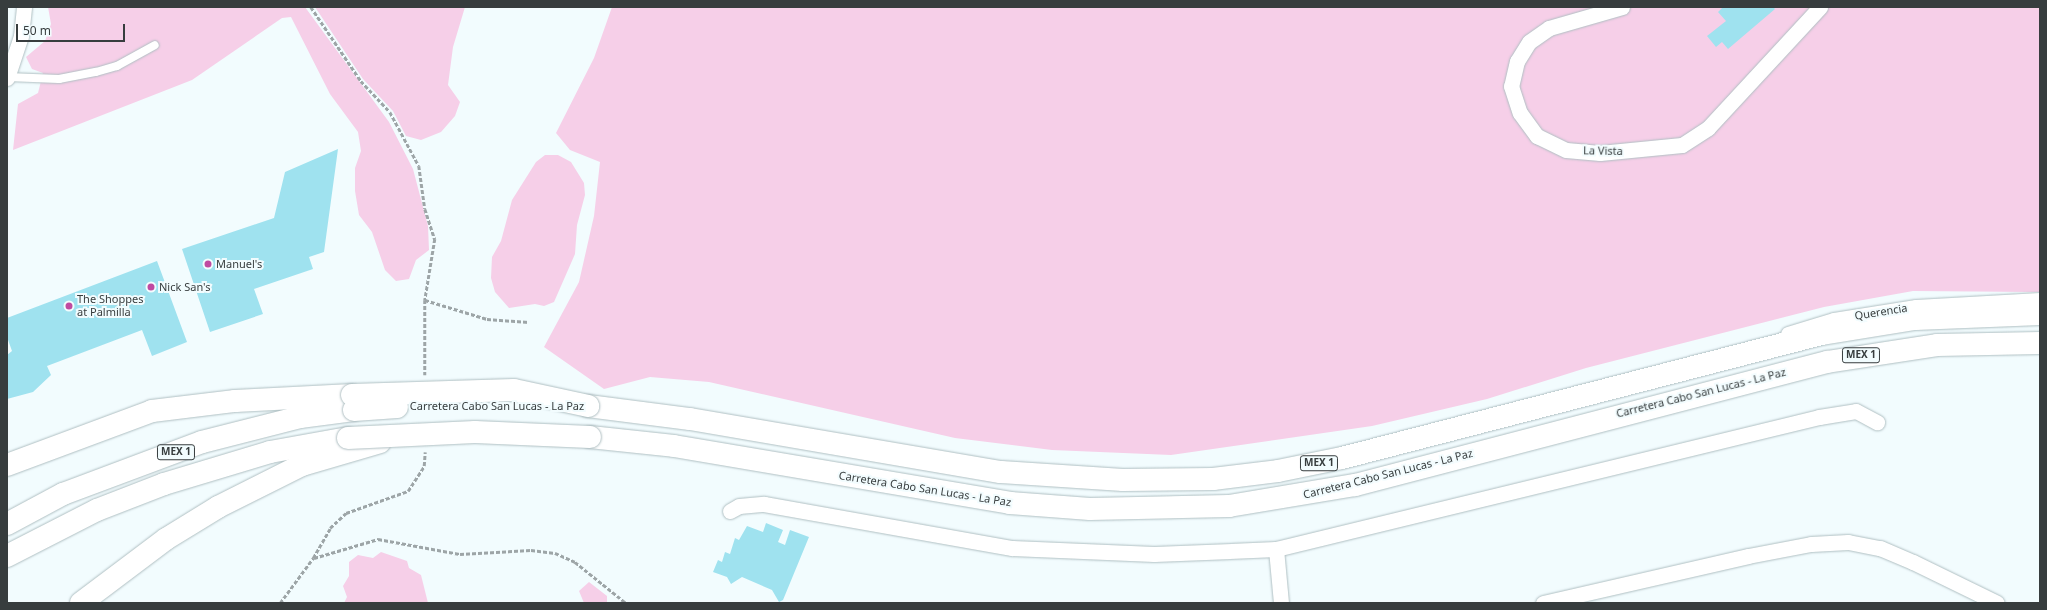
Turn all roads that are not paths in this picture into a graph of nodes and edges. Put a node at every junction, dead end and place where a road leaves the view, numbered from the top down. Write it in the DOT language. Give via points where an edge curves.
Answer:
graph roads {
  1 [pos="24,7"];
  2 [pos="1622,7"];
  3 [pos="1820,7"];
  4 [pos="155,45"];
  5 [pos="7,78"];
  6 [pos="2040,300"];
  7 [pos="2040,314"];
  8 [pos="2040,334"];
  9 [pos="2040,342"];
  10 [pos="1728,356"];
  11 [pos="1741,383"];
  12 [pos="353,402"];
  13 [pos="1877,422"];
  14 [pos="349,444"];
  15 [pos="7,465"];
  16 [pos="730,511"];
  17 [pos="7,524"];
  18 [pos="1276,550"];
  19 [pos="7,556"];
  20 [pos="80,603"];
  21 [pos="1281,603"];
  22 [pos="1543,603"];
  23 [pos="1997,603"];
  1 -- 5 [label="street" via="21,36"];
  2 -- 3 [label="street, La Vista" via="1549,28 1530,42 1517,61 1510,86 1520,113 1537,136 1566,150 1600,153 1682,144 1708,128"];
  4 -- 5 [label="lane" via="117,66 96,72 59,79"];
  6 -- 10 [label="street, Querencia" via="1941,304 1863,314 1810,326"];
  7 -- 10 [label="highway, Carretera Cabo San Lucas - La Paz / MEX 1" via="1954,316 1881,324"];
  8 -- 11 [label="highway" via="1954,336 1868,346"];
  9 -- 11 [label="highway, Carretera Cabo San Lucas - La Paz / MEX 1" via="1900,349"];
  10 -- 12 [label="highway, Carretera Cabo San Lucas - La Paz / MEX 1, bridge" via="1342,458 1278,471 1213,479 1123,480 1001,472 690,419 588,406"];
  11 -- 14 [label="highway, Carretera Cabo San Lucas - La Paz / MEX 1, bridge" via="1348,486 1270,502 1186,509 1090,509 1010,503 674,446 590,437 422,432"];
  12 -- 15 [label="highway" via="220,402 152,411"];
  12 -- 17 [label="highway, Carretera Cabo San Lucas - La Paz / MEX 1" via="202,442 63,494"];
  13 -- 18 [label="street" via="1856,411 1819,416"];
  14 -- 19 [label="highway, Carretera Cabo San Lucas - La Paz / MEX 1" via="270,452 178,480 97,510"];
  14 -- 20 [label="highway" via="218,507 166,539"];
  16 -- 18 [label="street" via="739,506 764,504 1012,548 1154,554"];
  18 -- 21 [label="street"];
  22 -- 23 [label="street" via="1755,554 1811,544 1848,542 1880,548"];
}
